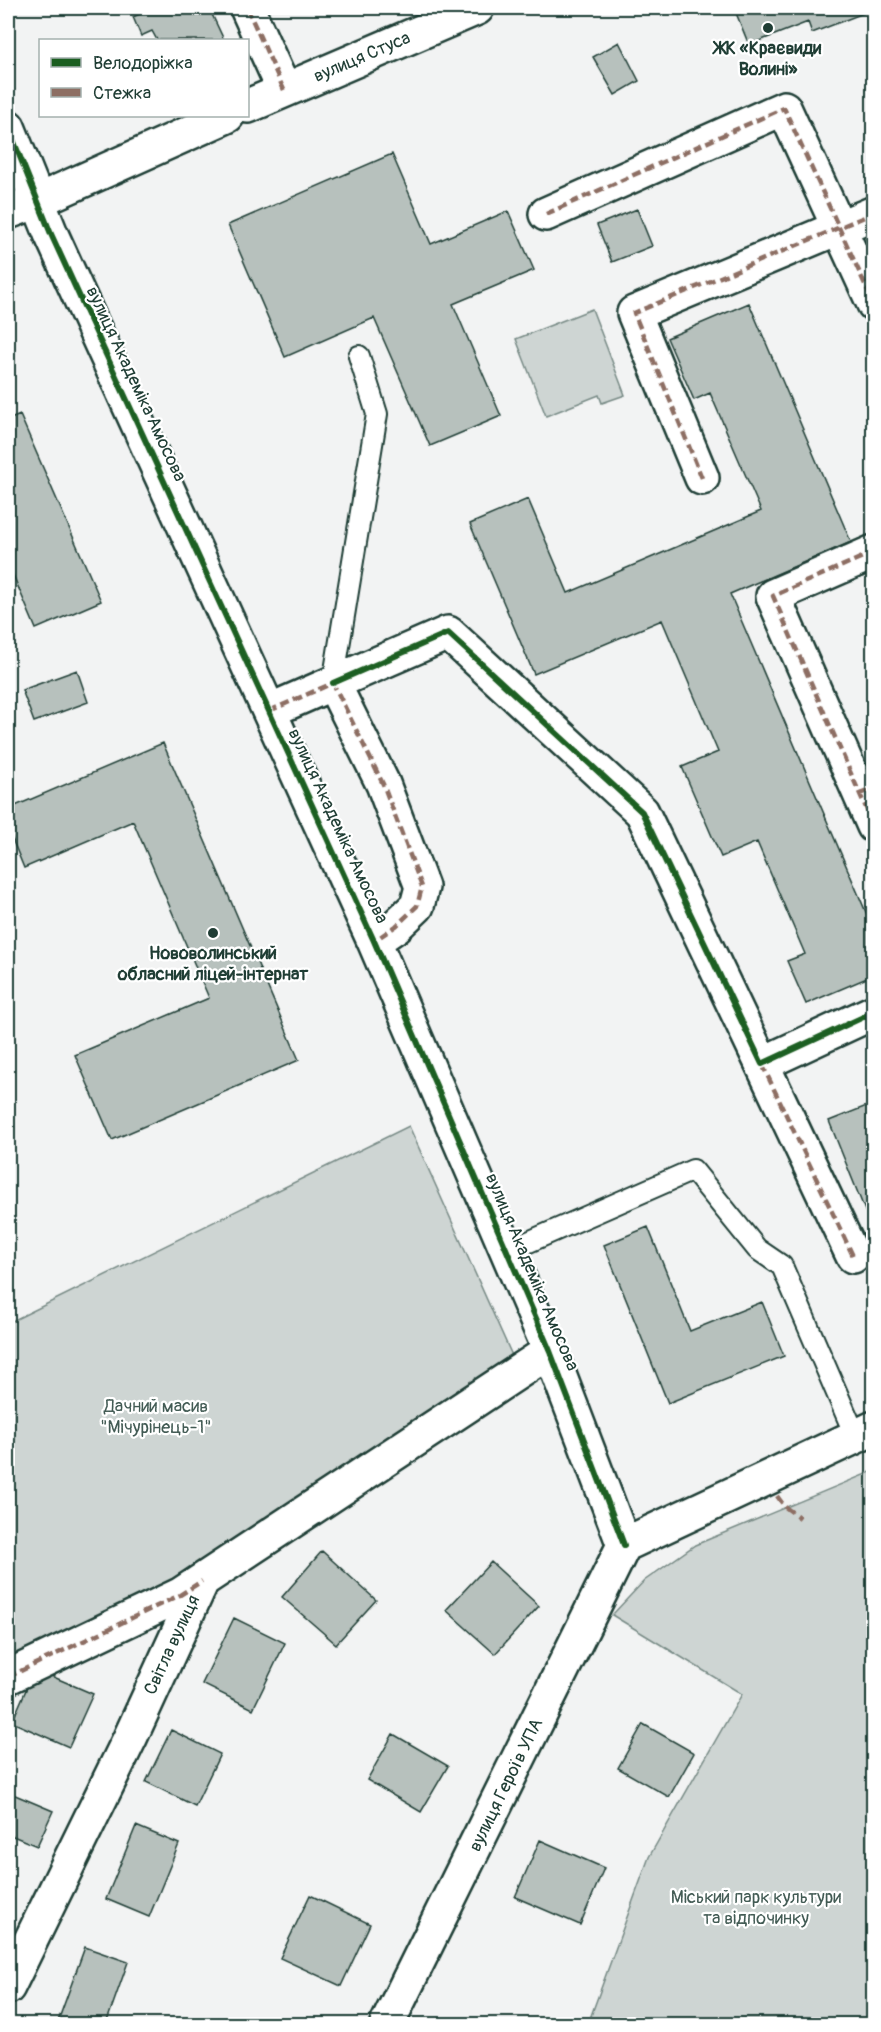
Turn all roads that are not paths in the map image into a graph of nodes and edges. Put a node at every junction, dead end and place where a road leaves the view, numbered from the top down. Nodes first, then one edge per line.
1 (247, 8) edge
2 (477, 8) edge
3 (284, 90) junction
4 (249, 106) edge
5 (225, 117) edge
6 (8, 127) edge
7 (22, 206) edge
8 (873, 213) edge
9 (546, 214) dead end
10 (840, 229) junction
11 (873, 304) edge
12 (359, 356) dead end
13 (702, 478) dead end
14 (873, 552) edge
15 (333, 682) junction
16 (269, 711) junction
17 (867, 791) edge
18 (873, 826) edge
19 (374, 941) junction
20 (873, 1012) edge
21 (762, 1064) junction
22 (508, 1251) junction
23 (853, 1256) dead end
24 (550, 1351) junction
25 (864, 1431) edge
26 (624, 1545) junction
27 (202, 1581) junction
28 (8, 1677) edge
29 (8, 1987) edge
30 (387, 2025) edge

1 - 3 street
2 - 3 street, вулиця Стуса
3 - 4 street, вулиця Стуса
5 - 7 street
6 - 7 street, вулиця Академіка Амосова
7 - 16 street, вулиця Академіка Амосова
8 - 10 street
9 - 10 street
10 - 11 street
10 - 13 street
12 - 15 lane
14 - 17 street
15 - 16 street
15 - 19 street
15 - 21 street
16 - 19 street, вулиця Академіка Амосова
17 - 18 street
19 - 22 street, вулиця Академіка Амосова
20 - 21 street
21 - 23 street
22 - 24 street, вулиця Академіка Амосова
22 - 25 lane
24 - 26 street, вулиця Академіка Амосова
24 - 27 street, Світла вулиця
25 - 26 street
26 - 30 street, вулиця Героїв УПА
27 - 28 street
27 - 29 street, Світла вулиця

